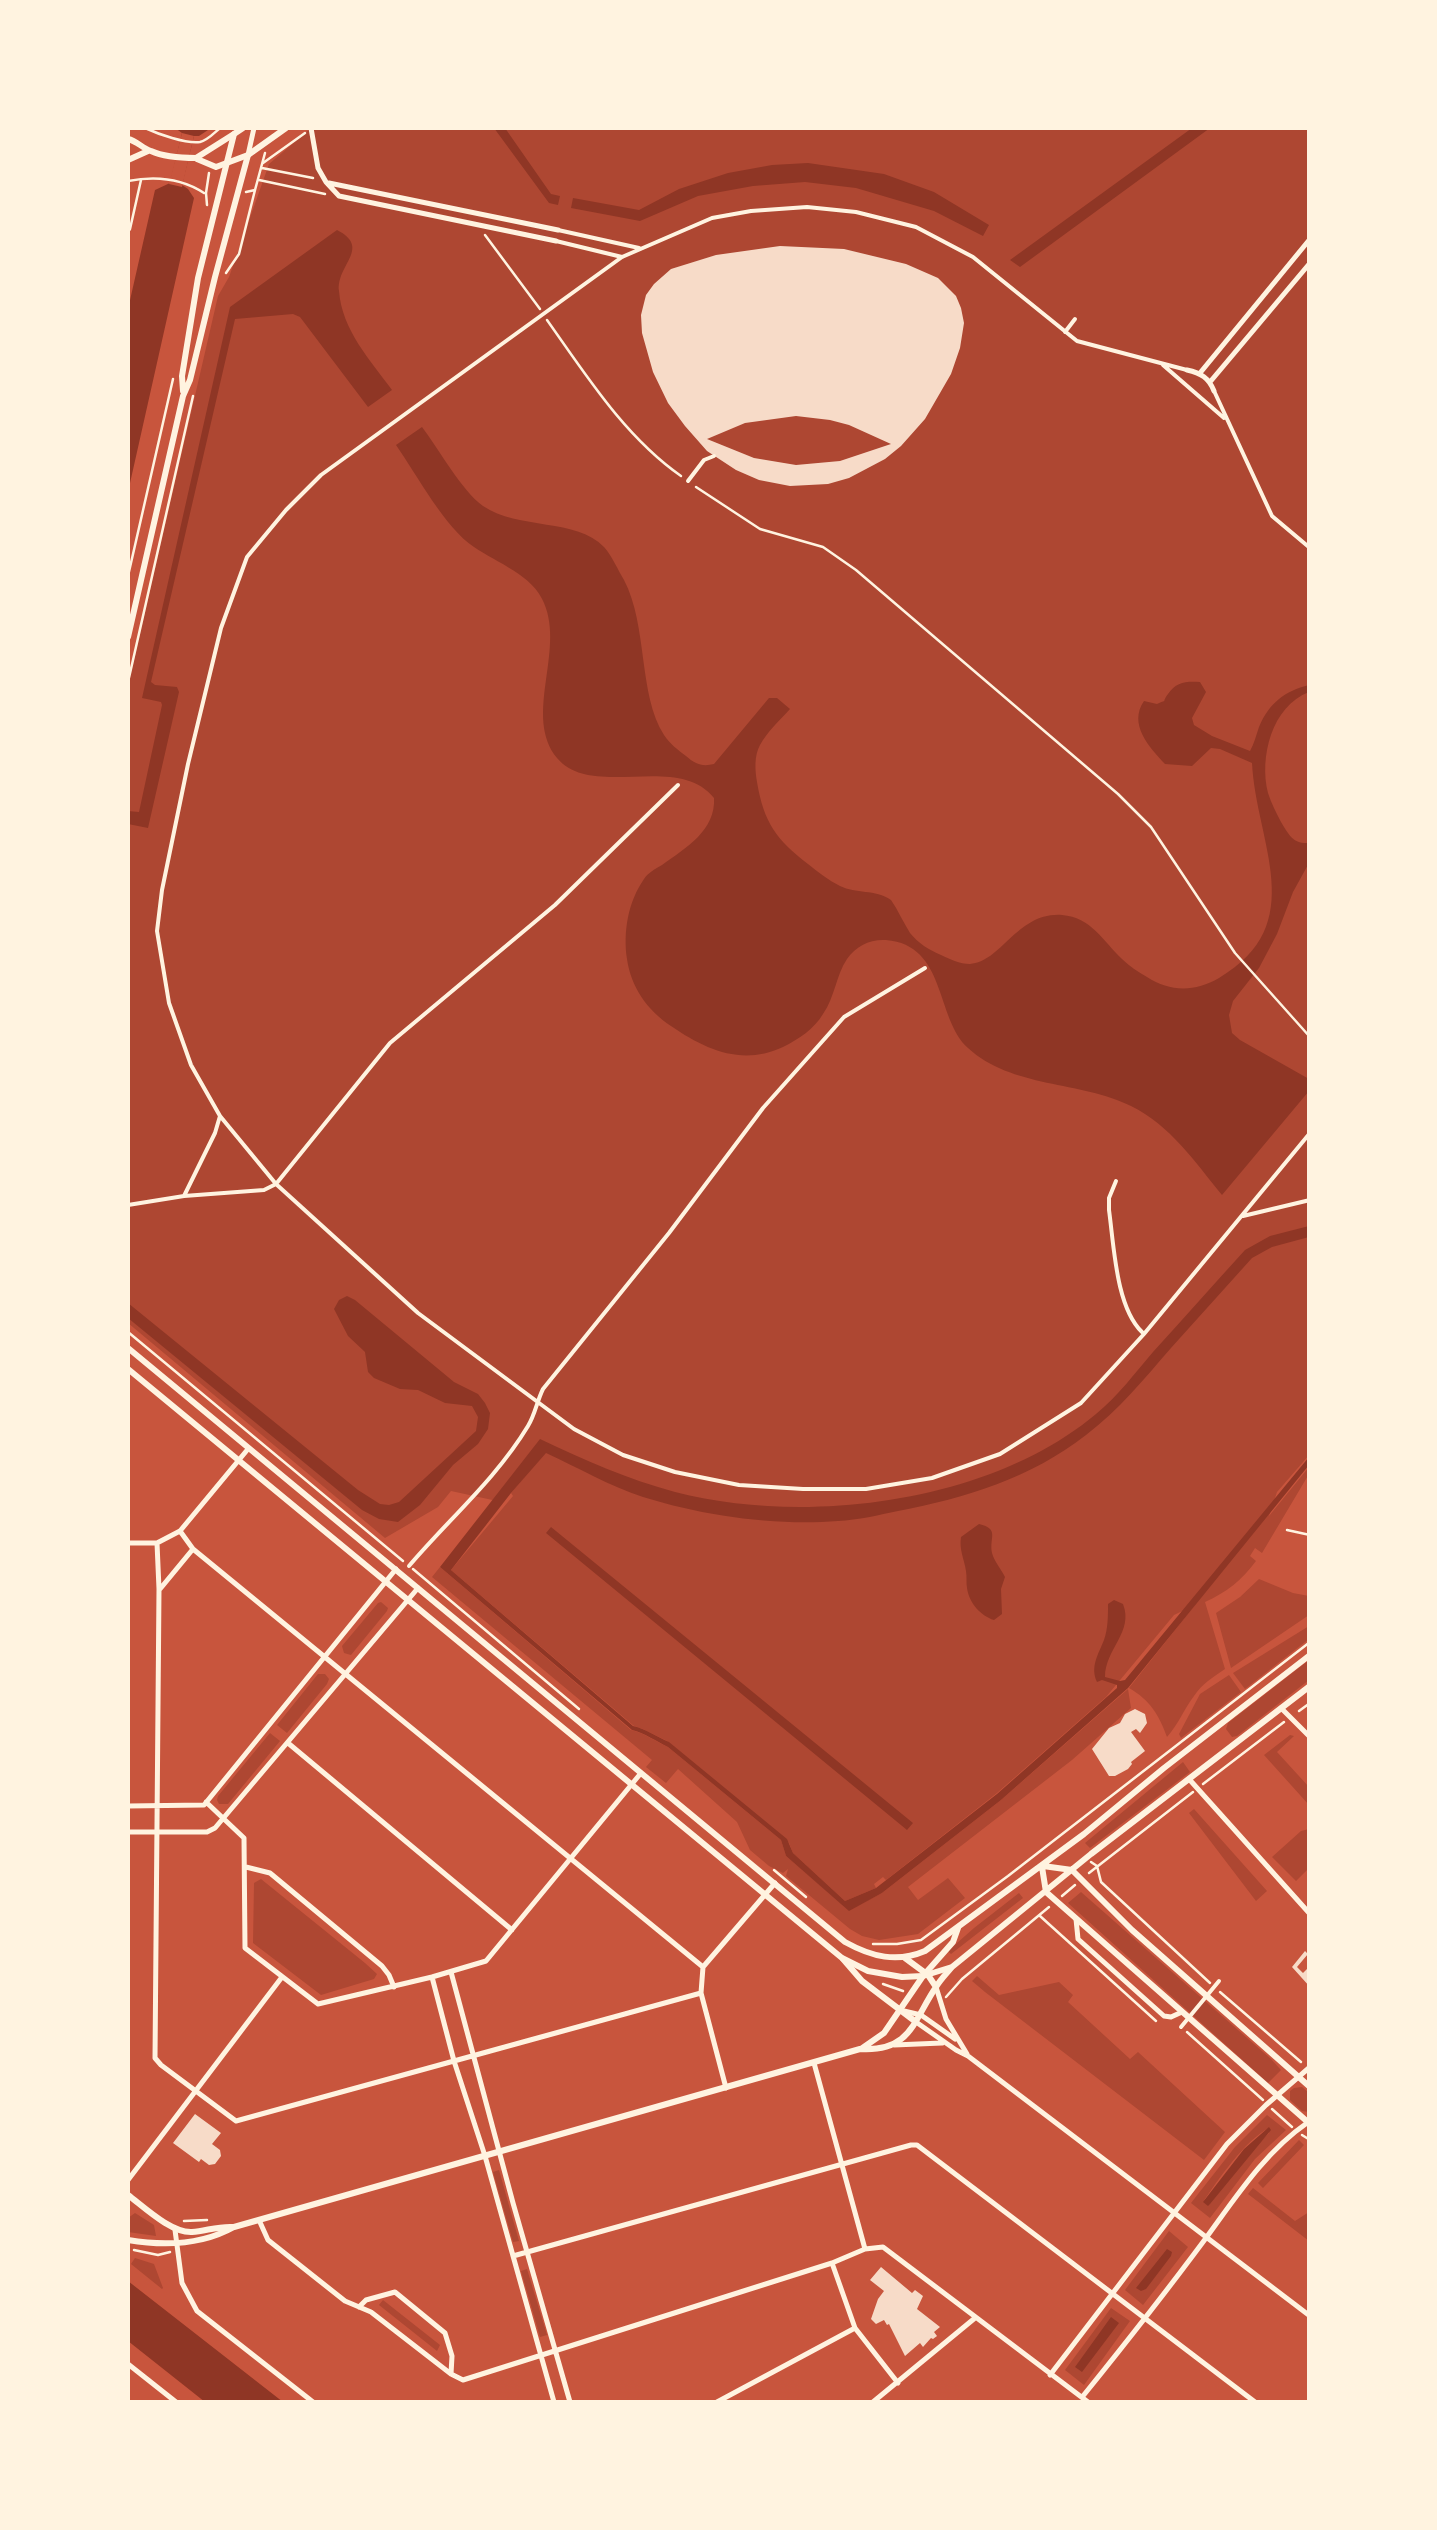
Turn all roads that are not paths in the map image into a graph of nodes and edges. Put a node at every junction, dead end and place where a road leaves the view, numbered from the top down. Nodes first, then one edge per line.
1 (254, 128) edge
2 (286, 128) edge
3 (311, 128) edge
4 (238, 130) edge
5 (128, 139) edge
6 (148, 151) junction
7 (248, 156) junction
8 (193, 158) junction
9 (128, 160) edge
10 (225, 165) junction
11 (326, 182) junction
12 (470, 210) junction
13 (478, 224) junction
14 (558, 230) joint
15 (1310, 238) edge
16 (556, 241) joint
17 (639, 248) junction
18 (622, 256) junction
19 (1310, 263) edge
20 (1075, 319) dead end
21 (1064, 332) junction
22 (1158, 362) junction
23 (1188, 370) joint
24 (1200, 373) junction
25 (1210, 382) junction
26 (1214, 391) joint
27 (183, 396) junction
28 (1228, 421) junction
29 (714, 456) dead end
30 (688, 481) road end
31 (1310, 548) edge
32 (128, 636) edge
33 (678, 785) dead end
34 (925, 968) dead end
35 (220, 1116) junction
36 (1310, 1132) edge
37 (1116, 1181) dead end
38 (276, 1184) junction
39 (184, 1196) junction
40 (1310, 1200) edge
41 (128, 1205) edge
42 (1243, 1216) junction
43 (1144, 1334) junction
44 (128, 1348) edge
45 (128, 1369) edge
46 (536, 1402) junction
47 (248, 1448) junction
48 (238, 1460) junction
49 (180, 1531) junction
50 (128, 1543) edge
51 (156, 1543) junction
52 (193, 1549) junction
53 (409, 1566) road end
54 (396, 1569) junction
55 (386, 1581) junction
56 (418, 1588) junction
57 (159, 1590) junction
58 (409, 1600) junction
59 (325, 1655) junction
60 (1310, 1655) edge
61 (346, 1672) junction
62 (1310, 1686) edge
63 (1281, 1708) junction
64 (1310, 1737) edge
65 (288, 1743) junction
66 (641, 1773) junction
67 (1189, 1779) junction
68 (632, 1784) junction
69 (206, 1802) junction
70 (128, 1806) edge
71 (157, 1806) junction
72 (224, 1818) junction
73 (128, 1832) edge
74 (158, 1832) junction
75 (572, 1859) junction
76 (1042, 1865) junction
77 (246, 1866) junction
78 (1072, 1870) junction
79 (774, 1883) junction
80 (1046, 1892) junction
81 (764, 1895) junction
82 (1310, 1914) edge
83 (1076, 1919) junction
84 (958, 1928) junction
85 (512, 1930) junction
86 (842, 1958) junction
87 (905, 1958) junction
88 (952, 1967) junction
89 (704, 1968) junction
90 (451, 1972) junction
91 (925, 1975) junction
92 (282, 1977) junction
93 (432, 1977) junction
94 (1219, 1981) dead end
95 (936, 1986) junction
96 (394, 1987) junction
97 (701, 1993) junction
98 (1210, 1997) junction
99 (901, 2010) junction
100 (1188, 2017) junction
101 (919, 2019) junction
102 (1183, 2029) road end
103 (944, 2042) junction
104 (959, 2042) junction
105 (890, 2046) junction
106 (860, 2049) junction
107 (473, 2056) junction
108 (968, 2056) junction
109 (454, 2061) junction
110 (814, 2063) junction
111 (1309, 2068) edge
112 (1299, 2077) junction
113 (1310, 2087) edge
114 (726, 2088) junction
115 (196, 2091) junction
116 (1277, 2096) junction
117 (1309, 2123) edge
118 (499, 2152) junction
119 (484, 2156) junction
120 (842, 2165) junction
121 (128, 2180) edge
122 (128, 2194) edge
123 (1173, 2212) junction
124 (259, 2220) junction
125 (234, 2227) junction
126 (175, 2230) junction
127 (1207, 2236) junction
128 (128, 2240) edge
129 (176, 2247) junction
130 (865, 2249) junction
131 (527, 2253) junction
132 (513, 2256) junction
133 (832, 2262) junction
134 (1112, 2294) junction
135 (358, 2307) junction
136 (1310, 2316) edge
137 (975, 2318) junction
138 (1145, 2319) junction
139 (855, 2328) junction
140 (556, 2352) junction
141 (541, 2355) junction
142 (128, 2364) edge
143 (450, 2374) junction
144 (1050, 2375) junction
145 (898, 2383) junction
146 (1085, 2400) edge
147 (176, 2402) edge
148 (313, 2402) edge
149 (554, 2402) edge
150 (570, 2402) edge
151 (717, 2402) edge
152 (873, 2402) edge
153 (1255, 2402) edge

1 - 7 street
2 - 7 main road
3 - 11 street
4 - 8 main road
4 - 10 main road
5 - 6 main road
6 - 8 main road
6 - 9 main road
7 - 10 main road
7 - 27 main road
8 - 10 main road
10 - 27 main road
11 - 12 street
11 - 13 street
12 - 13 street
12 - 14 street
13 - 16 street
14 - 17 street
15 - 24 street
16 - 18 street
17 - 18 street
17 - 21 street
18 - 35 street
19 - 25 street
20 - 21 street
21 - 22 street
22 - 23 street
22 - 28 street
23 - 24 street
24 - 25 street
25 - 26 street
26 - 28 street
27 - 32 main road
28 - 31 street
29 - 30 street
33 - 38 street
34 - 46 street
35 - 38 street
35 - 39 street
36 - 42 street
37 - 43 street
38 - 39 street
38 - 46 street
39 - 41 street
40 - 42 street
42 - 43 street
43 - 46 street
44 - 47 main road
45 - 48 main road
46 - 53 street
47 - 48 street
47 - 54 main road
48 - 49 street
48 - 55 main road
49 - 51 street
49 - 52 street
50 - 51 street
51 - 57 street
52 - 57 street
52 - 59 street
54 - 55 street
54 - 56 main road
55 - 58 main road
55 - 59 street
56 - 58 street
56 - 66 main road
57 - 71 street
58 - 61 street
58 - 68 main road
59 - 61 street
59 - 69 street
60 - 76 main road
61 - 65 street
61 - 75 street
62 - 63 main road
63 - 64 street
63 - 67 main road
65 - 72 street
65 - 85 street
66 - 68 street
66 - 79 main road
67 - 78 main road
67 - 82 street
68 - 75 street
68 - 81 main road
69 - 71 street
69 - 72 street
70 - 71 street
71 - 74 street
72 - 74 street
72 - 77 street
73 - 74 street
74 - 115 street
75 - 85 street
75 - 89 street
76 - 78 main road
76 - 80 main road
76 - 84 main road
77 - 92 street
77 - 96 street
78 - 80 main road
78 - 98 main road
79 - 81 street
79 - 87 main road
80 - 83 main road
80 - 88 main road
81 - 86 main road
81 - 89 street
83 - 100 main road
83 - 100 street
84 - 87 main road
84 - 91 main road
85 - 90 street
86 - 91 main road
86 - 99 main road
87 - 91 main road
88 - 91 main road
88 - 95 main road
89 - 97 street
90 - 93 street
90 - 107 street
91 - 95 main road
91 - 99 main road
92 - 96 street
92 - 115 street
93 - 96 street
93 - 109 street
94 - 98 street
95 - 101 main road
95 - 104 street
97 - 107 street
97 - 114 street
98 - 100 street
98 - 112 main road
99 - 101 main road
99 - 106 main road
100 - 102 street
100 - 116 main road
101 - 103 street
101 - 104 street
101 - 105 main road
103 - 105 street
103 - 108 street
104 - 108 street
105 - 106 main road
106 - 110 main road
107 - 109 street
107 - 118 street
108 - 123 street
109 - 115 street
109 - 119 street
110 - 114 main road
110 - 120 street
111 - 112 street
112 - 113 main road
112 - 116 street
114 - 118 main road
115 - 121 street
116 - 117 main road
116 - 123 street
117 - 127 street
118 - 119 main road
118 - 131 street
119 - 124 main road
119 - 132 street
120 - 130 street
120 - 131 street
120 - 134 street
122 - 126 main road
123 - 127 street
123 - 134 street
124 - 125 main road
124 - 135 street
125 - 126 main road
125 - 129 main road
126 - 129 street
127 - 136 street
127 - 138 street
128 - 129 main road
129 - 148 street
130 - 133 street
130 - 137 street
131 - 132 street
131 - 140 street
132 - 141 street
133 - 139 street
133 - 140 street
134 - 138 street
134 - 144 street
135 - 143 street
135 - 143 street
137 - 144 street
137 - 145 street
138 - 146 street
138 - 153 street
139 - 145 street
139 - 151 street
140 - 141 street
140 - 150 street
141 - 143 street
141 - 149 street
142 - 147 street
144 - 146 street
145 - 152 street

